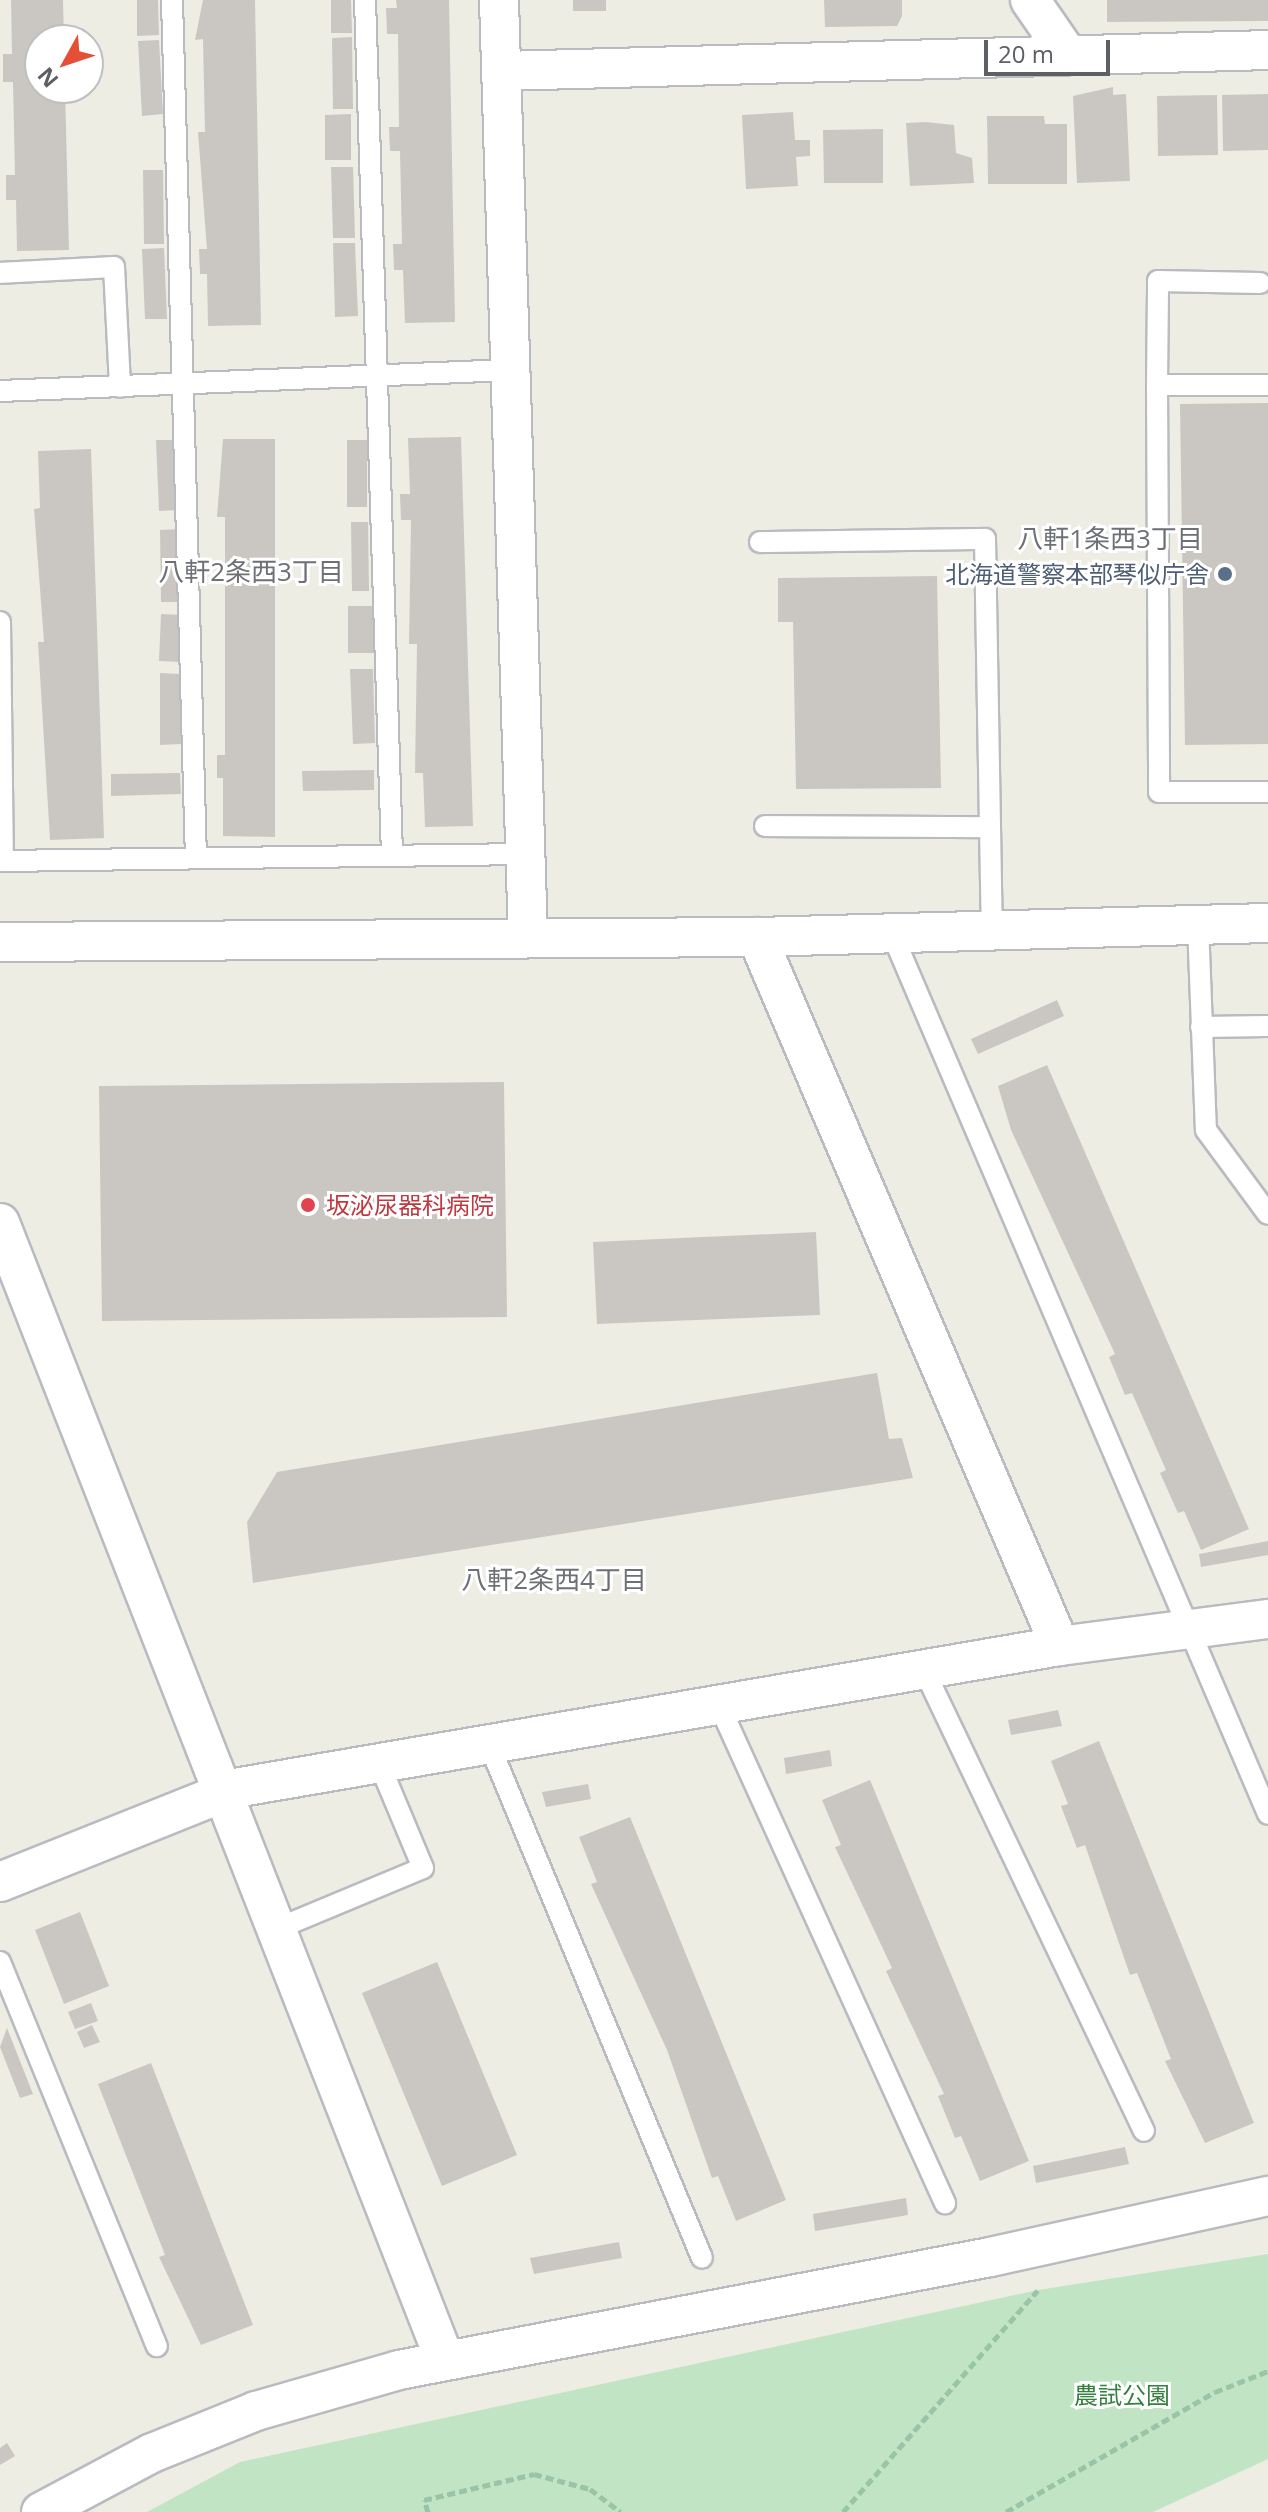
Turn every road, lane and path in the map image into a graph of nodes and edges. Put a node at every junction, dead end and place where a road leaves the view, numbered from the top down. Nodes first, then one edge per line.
1 (172, 0) edge
2 (365, 0) edge
3 (499, 0) edge
4 (1030, 0) edge
5 (1268, 50) edge
6 (1068, 55) junction
7 (503, 71) junction
8 (0, 273) edge
9 (1260, 283) dead end
10 (510, 370) junction
11 (375, 373) junction
12 (186, 383) junction
13 (1157, 385) junction
14 (1268, 385) edge
15 (120, 387) junction
16 (0, 391) edge
17 (760, 542) dead end
18 (0, 622) edge
19 (1268, 792) edge
20 (765, 826) dead end
21 (987, 827) junction
22 (525, 854) junction
23 (392, 856) junction
24 (196, 858) junction
25 (1, 861) edge
26 (1268, 923) edge
27 (1198, 924) junction
28 (992, 927) junction
29 (890, 929) junction
30 (528, 937) junction
31 (757, 937) junction
32 (0, 942) edge
33 (1268, 1026) edge
34 (1201, 1027) junction
35 (1268, 1214) edge
36 (0, 1223) edge
37 (1268, 1619) edge
38 (1191, 1631) junction
39 (1060, 1646) junction
40 (926, 1674) junction
41 (720, 1707) junction
42 (489, 1744) junction
43 (379, 1763) junction
44 (224, 1793) junction
45 (1268, 1814) edge
46 (0, 1882) edge
47 (279, 1928) junction
48 (0, 1962) edge
49 (1144, 2131) dead end
50 (1268, 2196) edge
51 (945, 2203) dead end
52 (702, 2258) dead end
53 (1038, 2290) dead end
54 (157, 2346) dead end
55 (445, 2360) junction
56 (1268, 2371) edge
57 (41, 2512) edge
58 (428, 2512) edge
59 (620, 2512) edge
60 (843, 2512) edge
61 (1006, 2512) edge

1 - 12 lane
2 - 11 lane
3 - 7 street
4 - 6 street
5 - 6 street
6 - 7 street
7 - 10 street
8 - 15 lane
9 - 13 lane
10 - 11 lane
10 - 22 street
11 - 12 lane
11 - 23 lane
12 - 15 lane
12 - 24 lane
13 - 14 lane
13 - 19 lane
15 - 16 lane
17 - 21 lane
18 - 25 lane
20 - 21 lane
21 - 28 lane
22 - 23 lane
22 - 30 street
23 - 24 lane
24 - 25 lane
26 - 27 street
27 - 28 street
27 - 34 lane
28 - 29 street
29 - 31 street
29 - 38 lane
30 - 31 street
30 - 32 street
31 - 39 street
33 - 34 lane
34 - 35 lane
36 - 44 street
37 - 38 street
38 - 39 street
38 - 45 lane
39 - 40 street
40 - 41 street
40 - 49 lane
41 - 42 street
41 - 51 lane
42 - 43 street
42 - 52 lane
43 - 44 street
43 - 47 lane
44 - 46 street
44 - 47 street
47 - 55 street
48 - 54 lane
50 - 55 street
53 - 60 path
55 - 57 street
56 - 61 path
58 - 59 path

